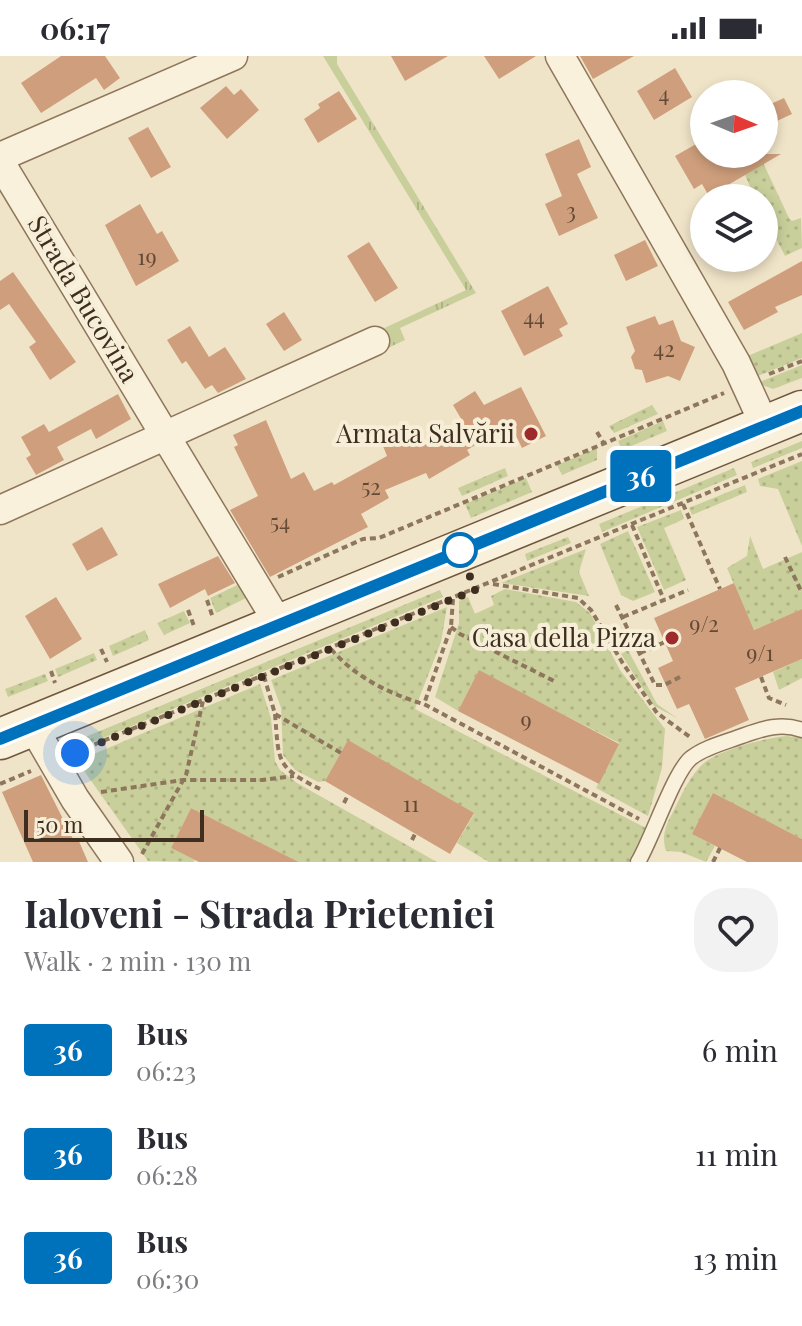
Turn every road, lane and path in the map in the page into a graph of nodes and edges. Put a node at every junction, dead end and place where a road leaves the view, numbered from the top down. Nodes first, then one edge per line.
1 (233, 56) edge
2 (560, 56) edge
3 (0, 159) edge
4 (375, 341) dead end
5 (802, 361) edge
6 (745, 384) junction
7 (802, 411) edge
8 (765, 426) junction
9 (597, 432) dead end
10 (166, 436) junction
11 (603, 442) junction
12 (802, 454) edge
13 (683, 504) junction
14 (0, 510) edge
15 (631, 525) junction
16 (785, 557) dead end
17 (491, 583) junction
18 (720, 589) dead end
19 (688, 590) dead end
20 (802, 593) edge
21 (453, 599) junction
22 (207, 600) dead end
23 (664, 600) junction
24 (616, 605) dead end
25 (188, 610) dead end
26 (270, 610) junction
27 (623, 617) junction
28 (213, 618) dead end
29 (194, 626) dead end
30 (451, 627) junction
31 (665, 642) dead end
32 (101, 649) dead end
33 (331, 649) junction
34 (640, 653) junction
35 (107, 662) dead end
36 (51, 671) dead end
37 (264, 676) junction
38 (680, 677) dead end
39 (761, 677) dead end
40 (556, 682) dead end
41 (55, 683) dead end
42 (203, 701) junction
43 (424, 704) junction
44 (786, 705) dead end
45 (275, 714) junction
46 (495, 730) dead end
47 (802, 730) edge
48 (16, 732) edge
49 (490, 739) junction
50 (705, 751) junction
51 (341, 753) dead end
52 (54, 762) junction
53 (560, 764) dead end
54 (555, 773) junction
55 (294, 776) junction
56 (183, 780) junction
57 (0, 784) edge
58 (320, 789) dead end
59 (95, 793) dead end
60 (348, 795) dead end
61 (344, 803) dead end
62 (655, 828) junction
63 (415, 834) dead end
64 (412, 840) dead end
65 (720, 848) dead end
66 (130, 859) edge
67 (638, 862) edge
68 (713, 862) edge

1 - 3 street
2 - 6 street
3 - 10 street, Strada Bucovina
4 - 10 street
5 - 6 path
6 - 8 street
6 - 11 path
7 - 8 main road
8 - 26 main road
9 - 11 path
10 - 14 street
10 - 26 street, Strada Bucovina
11 - 26 path
12 - 13 path
13 - 15 path
13 - 18 path
15 - 17 path
15 - 23 path
16 - 20 path
17 - 21 path
17 - 50 path
19 - 23 path
21 - 30 path
21 - 33 path
22 - 28 path
23 - 27 path
24 - 27 path
25 - 29 path
26 - 48 main road
27 - 34 path
30 - 40 path
30 - 43 path
31 - 34 path
32 - 35 path
33 - 37 path
33 - 43 path
34 - 38 path
36 - 41 path
37 - 42 path
37 - 45 path
39 - 44 path
42 - 52 path
42 - 56 path
43 - 49 path
45 - 51 path
45 - 55 path
46 - 49 path
47 - 50 lane
48 - 52 street
49 - 54 path
50 - 62 lane
52 - 57 path
52 - 66 street
53 - 54 path
54 - 62 path
55 - 56 path
55 - 58 path
56 - 59 path
56 - 66 path
60 - 61 path
62 - 67 lane
63 - 64 path
65 - 68 path

